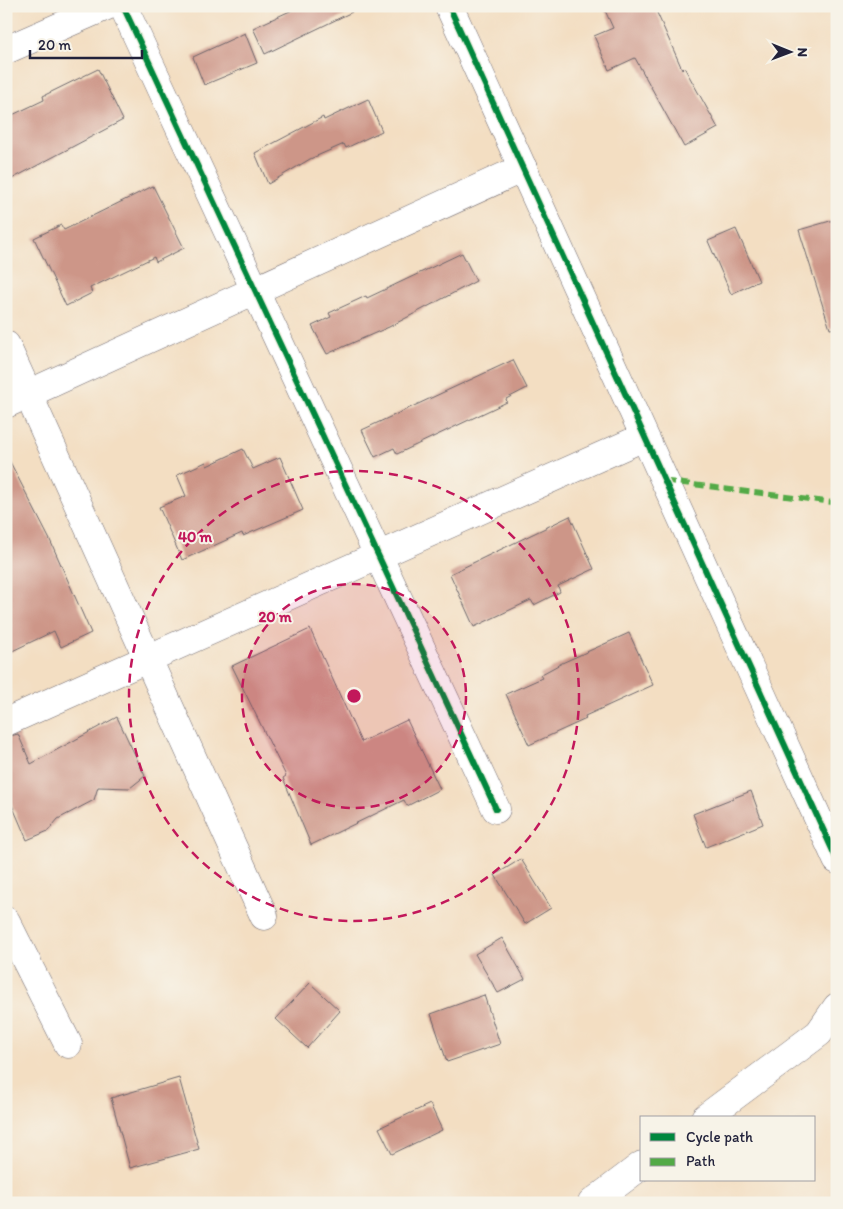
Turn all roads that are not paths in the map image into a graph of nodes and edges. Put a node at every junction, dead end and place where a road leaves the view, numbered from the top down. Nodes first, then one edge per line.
1 (107, 6) edge
2 (123, 6) edge
3 (449, 6) edge
4 (6, 50) edge
5 (522, 168) junction
6 (255, 290) junction
7 (6, 346) edge
8 (17, 399) edge
9 (644, 437) junction
10 (378, 556) junction
11 (148, 659) junction
12 (6, 722) edge
13 (496, 809) dead end
14 (837, 860) edge
15 (264, 916) dead end
16 (6, 921) edge
17 (837, 1007) edge
18 (68, 1044) dead end
19 (708, 1116) edge
20 (640, 1167) edge
21 (592, 1203) edge

1 - 4 street
2 - 6 street
3 - 5 street
5 - 6 street
5 - 9 street
6 - 8 street
6 - 10 street
7 - 8 street
8 - 11 street
9 - 10 street
9 - 14 street
10 - 11 street
10 - 13 street
11 - 12 street
11 - 15 street
16 - 18 street
17 - 19 street
20 - 21 street

